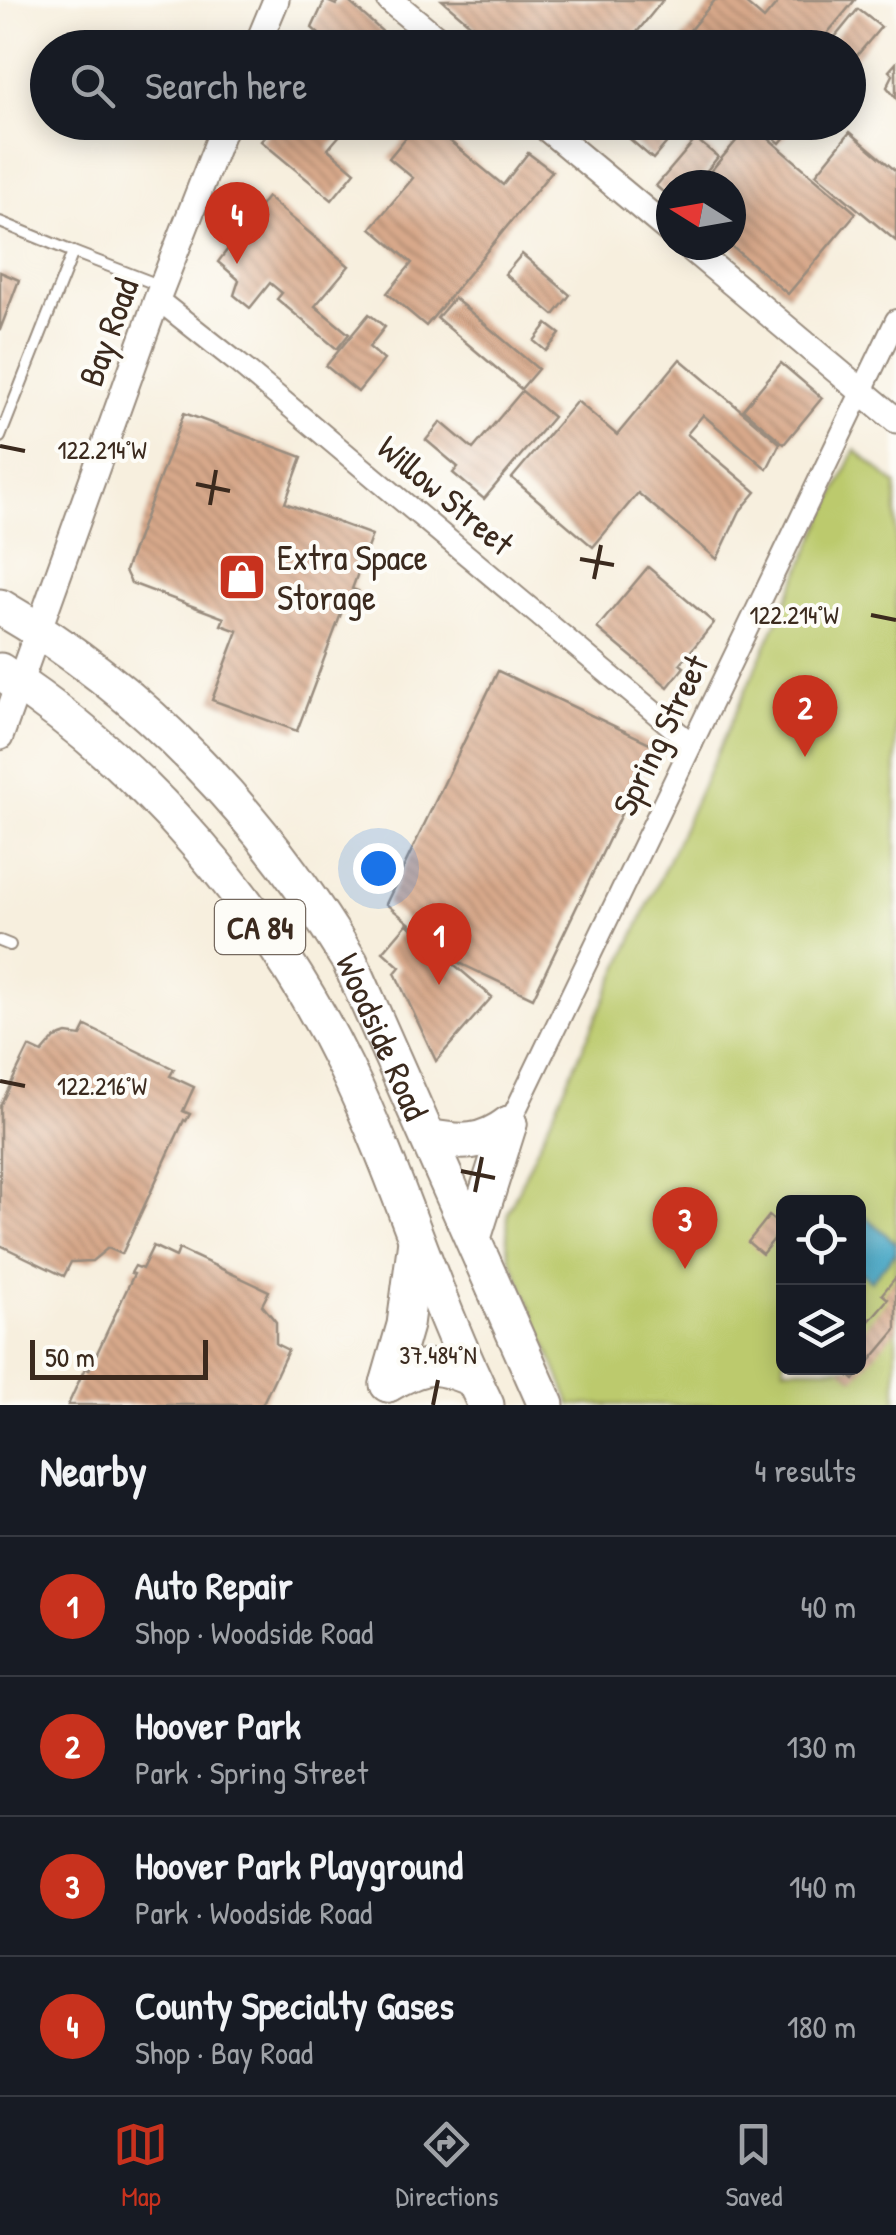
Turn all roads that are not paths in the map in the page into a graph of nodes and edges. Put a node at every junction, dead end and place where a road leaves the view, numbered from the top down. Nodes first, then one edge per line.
1 (276, 0) edge
2 (390, 0) edge
3 (264, 30) edge
4 (426, 30) edge
5 (219, 140) edge
6 (561, 140) edge
7 (656, 220) edge
8 (0, 222) edge
9 (73, 252) junction
10 (705, 260) edge
11 (159, 293) junction
12 (896, 320) edge
13 (862, 392) junction
14 (896, 420) edge
15 (0, 438) edge
16 (0, 606) edge
17 (38, 629) junction
18 (9, 678) edge
19 (0, 736) edge
20 (692, 744) junction
21 (509, 1124) junction
22 (430, 1137) junction
23 (417, 1234) junction
24 (474, 1238) junction
25 (479, 1392) edge
26 (383, 1394) edge
27 (546, 1405) edge

1 - 3 street
2 - 4 street
5 - 11 street, Bay Road
6 - 7 street
8 - 9 lane
9 - 11 lane
9 - 15 lane
10 - 13 street
11 - 17 street, Bay Road
11 - 20 street, Willow Street
12 - 13 street, Spring Street
13 - 14 street
13 - 20 street, Spring Street
16 - 17 highway, Woodside Road / CA 84
17 - 18 street, Bay Road
17 - 22 highway, Woodside Road / CA 84
18 - 19 street, Bay Road
18 - 23 highway, Woodside Road / CA 84
20 - 21 street, Spring Street
21 - 22 highway
21 - 24 highway
22 - 24 highway, Woodside Road / CA 84
23 - 25 highway, Woodside Road / CA 84
23 - 26 highway
24 - 27 highway, Woodside Road / CA 84
25 - 26 highway

